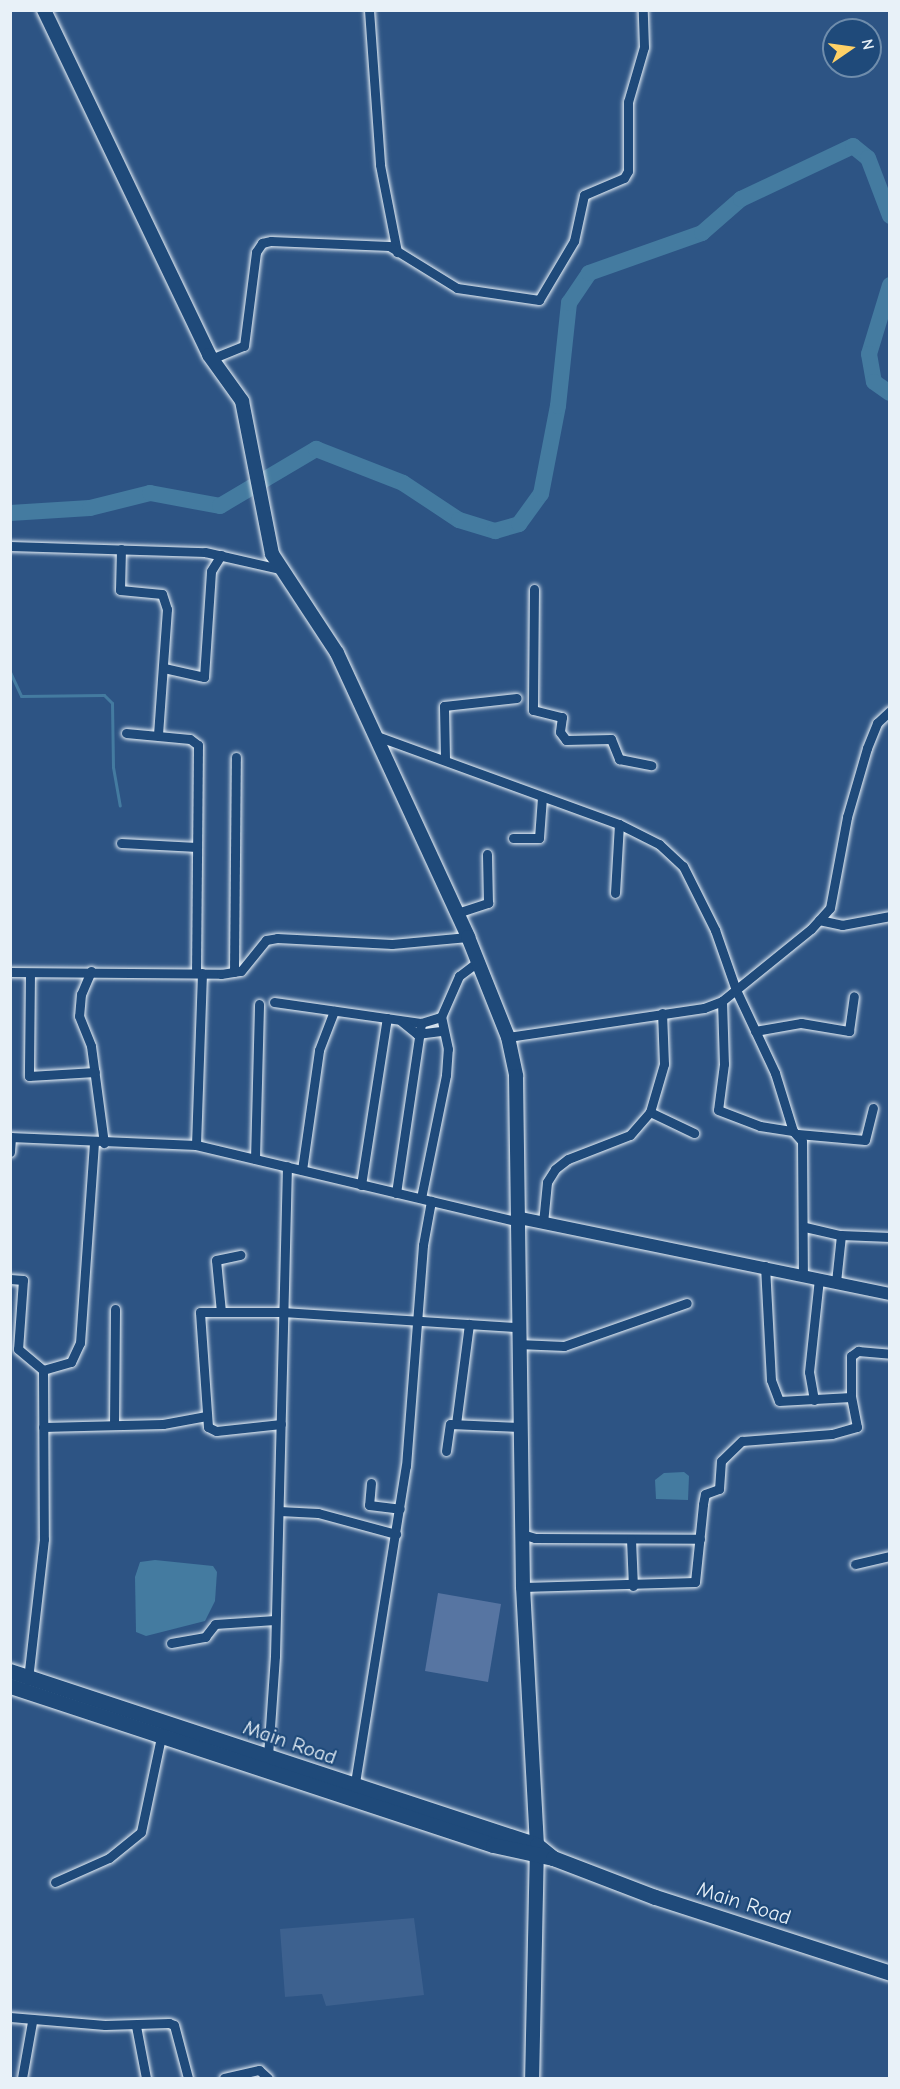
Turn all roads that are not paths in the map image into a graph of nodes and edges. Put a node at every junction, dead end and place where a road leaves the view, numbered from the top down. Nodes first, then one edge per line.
1 (44, 10) edge
2 (369, 10) edge
3 (643, 10) edge
4 (397, 252) junction
5 (211, 359) junction
6 (10, 546) edge
7 (121, 549) junction
8 (221, 555) junction
9 (279, 569) junction
10 (534, 589) dead end
11 (164, 668) junction
12 (517, 698) dead end
13 (890, 711) edge
14 (126, 733) dead end
15 (374, 735) junction
16 (158, 736) junction
17 (236, 757) dead end
18 (445, 759) junction
19 (651, 765) dead end
20 (542, 797) junction
21 (619, 824) junction
22 (513, 838) dead end
23 (121, 843) dead end
24 (197, 847) junction
25 (487, 854) dead end
26 (615, 893) dead end
27 (457, 912) junction
28 (890, 916) edge
29 (819, 920) junction
30 (468, 937) junction
31 (479, 961) junction
32 (91, 971) junction
33 (10, 972) edge
34 (30, 972) junction
35 (234, 972) junction
36 (199, 973) junction
37 (735, 990) junction
38 (854, 996) dead end
39 (722, 1001) junction
40 (274, 1002) dead end
41 (259, 1004) dead end
42 (334, 1011) junction
43 (662, 1013) junction
44 (441, 1017) junction
45 (387, 1018) junction
46 (401, 1020) junction
47 (421, 1023) junction
48 (443, 1031) junction
49 (755, 1031) junction
50 (417, 1034) junction
51 (508, 1037) junction
52 (95, 1072) junction
53 (873, 1108) dead end
54 (650, 1112) junction
55 (796, 1132) junction
56 (694, 1133) dead end
57 (11, 1137) edge
58 (99, 1142) junction
59 (196, 1145) junction
60 (10, 1152) edge
61 (255, 1159) junction
62 (287, 1166) junction
63 (302, 1170) junction
64 (360, 1185) junction
65 (396, 1193) junction
66 (426, 1200) junction
67 (520, 1220) junction
68 (543, 1223) junction
69 (805, 1227) junction
70 (841, 1235) junction
71 (890, 1237) edge
72 (240, 1255) dead end
73 (765, 1266) junction
74 (803, 1276) junction
75 (10, 1279) edge
76 (819, 1279) junction
77 (836, 1282) junction
78 (890, 1294) edge
79 (687, 1303) dead end
80 (115, 1309) dead end
81 (221, 1312) junction
82 (282, 1312) junction
83 (416, 1320) junction
84 (469, 1324) junction
85 (518, 1327) junction
86 (518, 1344) junction
87 (890, 1354) edge
88 (43, 1370) junction
89 (851, 1397) junction
90 (814, 1400) junction
91 (206, 1416) junction
92 (281, 1424) junction
93 (456, 1424) junction
94 (114, 1425) junction
95 (43, 1427) junction
96 (519, 1427) junction
97 (446, 1451) dead end
98 (371, 1483) dead end
99 (400, 1509) junction
100 (279, 1511) junction
101 (396, 1534) junction
102 (522, 1534) junction
103 (631, 1539) junction
104 (700, 1539) junction
105 (890, 1556) edge
106 (855, 1564) dead end
107 (633, 1586) junction
108 (523, 1587) junction
109 (275, 1620) junction
110 (171, 1643) dead end
111 (10, 1671) edge
112 (27, 1684) junction
113 (10, 1686) edge
114 (163, 1730) junction
115 (268, 1756) junction
116 (354, 1792) junction
117 (537, 1851) junction
118 (55, 1882) dead end
119 (890, 1973) edge
120 (10, 2017) edge
121 (32, 2022) junction
122 (136, 2026) junction
123 (22, 2079) edge
124 (146, 2079) edge
125 (188, 2079) edge
126 (224, 2079) edge
127 (268, 2079) edge
128 (532, 2079) edge

1 - 5 main road
2 - 4 street
3 - 4 street
4 - 5 street
5 - 9 main road
6 - 7 street
7 - 8 street
7 - 11 street
8 - 9 street
8 - 11 street
9 - 15 main road
10 - 19 street
11 - 16 street
12 - 18 street
13 - 29 street
14 - 16 street
15 - 18 street
15 - 27 main road
16 - 24 street
17 - 35 street
18 - 20 street
20 - 21 street
20 - 22 street
21 - 26 street
21 - 37 street
23 - 24 street
24 - 36 street
25 - 27 street
27 - 30 main road
28 - 29 street
29 - 37 street
30 - 31 main road
30 - 35 street
31 - 44 street
31 - 51 main road
32 - 34 street
32 - 36 street
32 - 52 street
33 - 34 street
34 - 52 street
35 - 36 street
36 - 59 street
37 - 39 street
37 - 49 street
38 - 49 street
39 - 43 street
39 - 55 street
40 - 42 street
41 - 61 street
42 - 45 street
42 - 63 street
43 - 51 street
43 - 54 street
44 - 47 street
44 - 48 street
45 - 46 street
45 - 64 street
46 - 47 street
46 - 50 street
47 - 50 street
48 - 50 street
48 - 66 street
49 - 55 street
50 - 65 street
51 - 67 main road
52 - 58 street
53 - 55 street
54 - 56 street
54 - 68 street
55 - 69 street
57 - 58 street
57 - 60 street
58 - 59 street
58 - 88 street
59 - 61 street
61 - 62 street
62 - 63 street
62 - 82 street
63 - 64 street
64 - 65 street
65 - 66 street
66 - 67 street
66 - 83 street
67 - 68 street
67 - 85 main road
68 - 73 street
69 - 70 street
69 - 74 street
70 - 71 street
70 - 77 street
72 - 81 street
73 - 74 street
73 - 90 street
74 - 76 street
75 - 88 street
76 - 77 street
76 - 90 street
77 - 78 street
79 - 86 street
80 - 94 street
81 - 82 street
81 - 91 street
82 - 83 street
82 - 92 street
83 - 84 street
83 - 99 street
84 - 85 street
84 - 93 street
85 - 86 main road
86 - 96 main road
87 - 89 street
88 - 95 street
89 - 90 street
89 - 104 street
91 - 92 street
91 - 94 street
92 - 100 street
93 - 96 street
93 - 97 street
94 - 95 street
95 - 112 street
96 - 102 main road
98 - 99 street
99 - 101 street
100 - 101 street
100 - 109 street
101 - 116 street
102 - 103 street
102 - 108 main road
103 - 104 street
103 - 107 street
104 - 107 street
105 - 106 street
107 - 108 street
108 - 117 main road
109 - 110 street
109 - 115 street
111 - 112 main road, Main Road
112 - 113 main road, Main Road
112 - 114 main road, Main Road
114 - 115 main road, Main Road
114 - 116 main road, Main Road
114 - 118 street
115 - 116 main road, Main Road
116 - 117 main road, Main Road
117 - 119 main road, Main Road
117 - 128 main road
120 - 121 street
121 - 122 street
121 - 123 street
122 - 124 street
122 - 125 street
126 - 127 street

